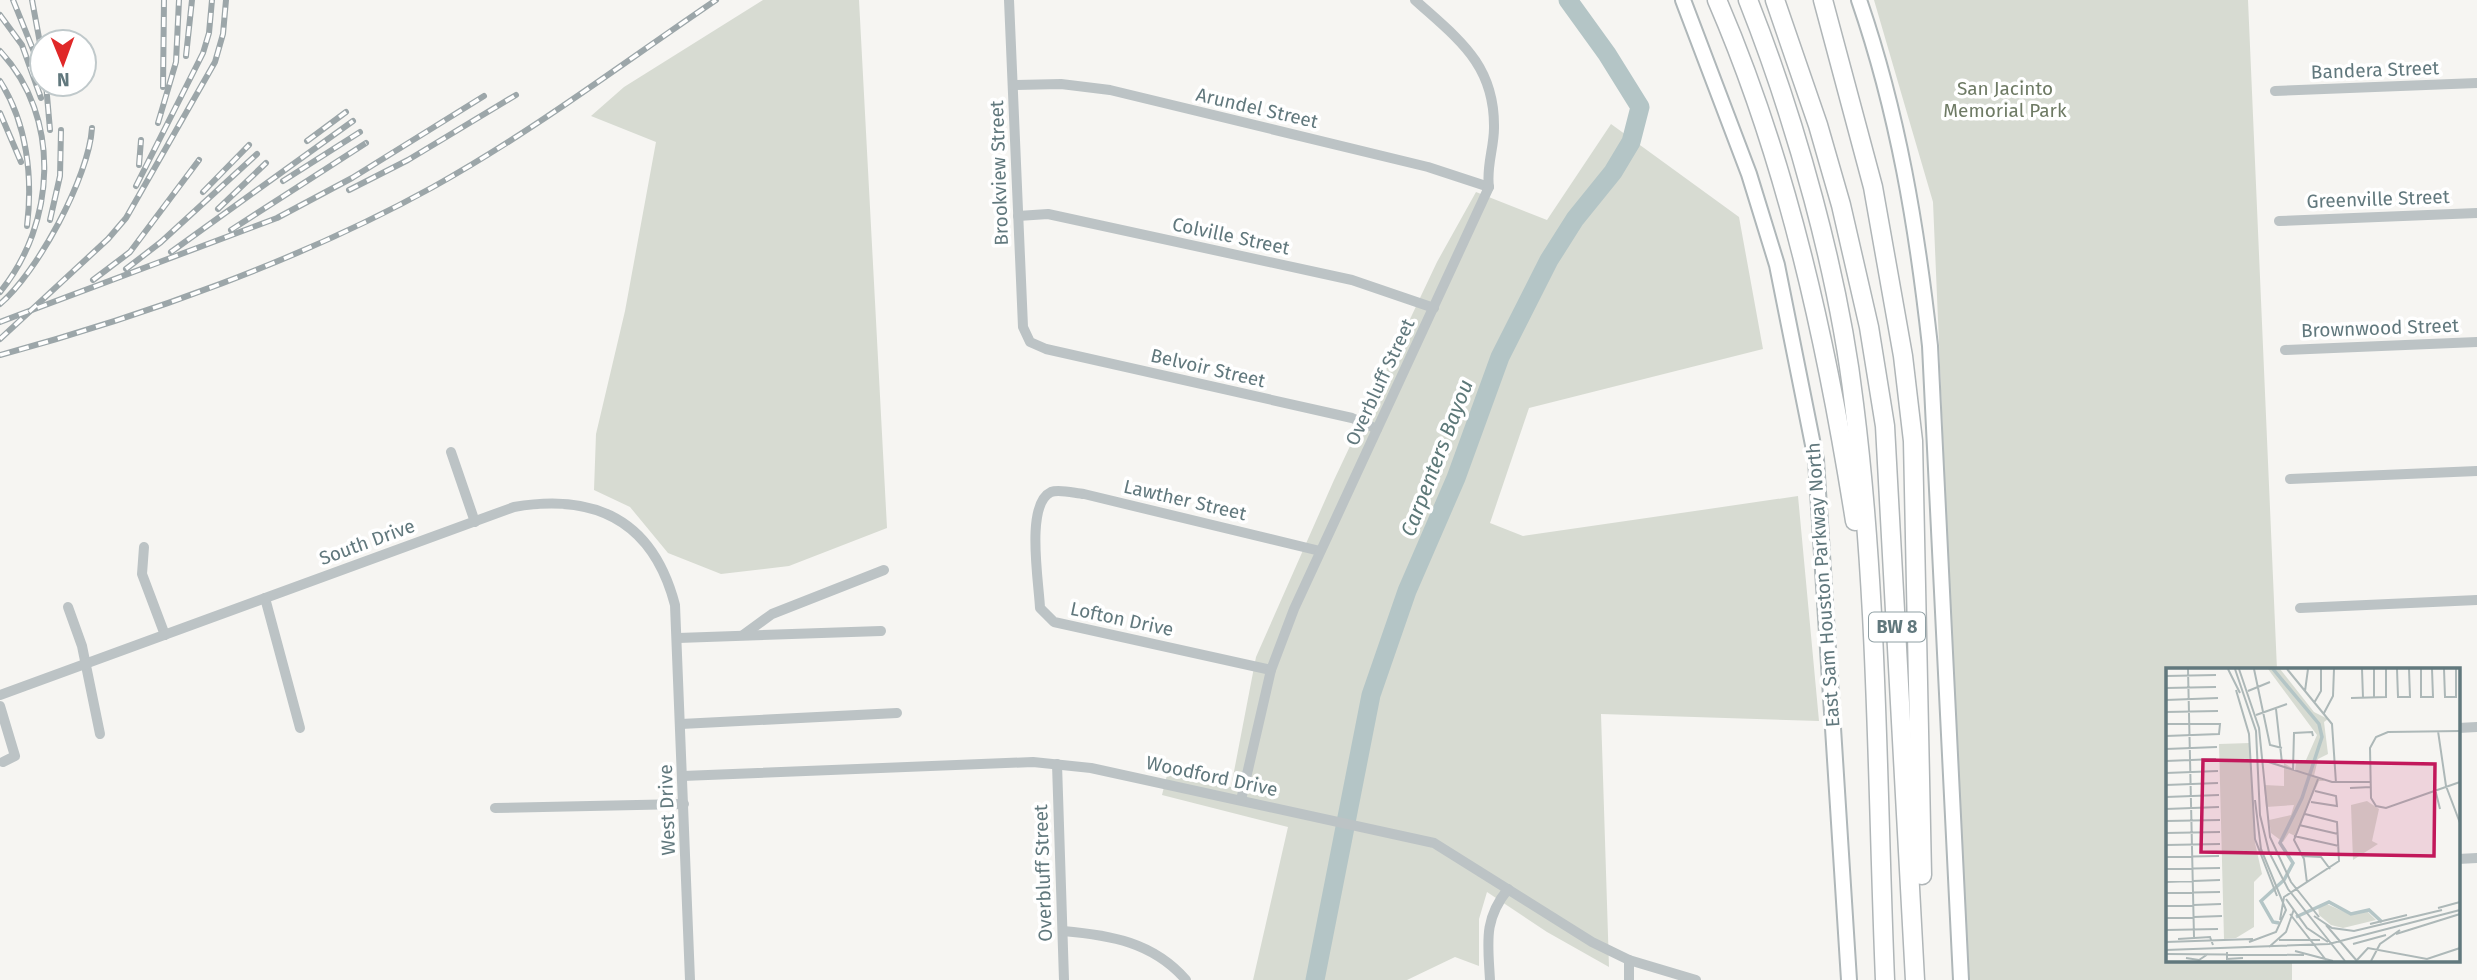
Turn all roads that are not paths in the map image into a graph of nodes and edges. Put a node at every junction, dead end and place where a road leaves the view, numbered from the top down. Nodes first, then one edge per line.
1 (1009, 0) edge
2 (1415, 0) edge
3 (1683, 0) edge
4 (1717, 0) edge
5 (1748, 0) edge
6 (1775, 0) edge
7 (1823, 0) edge
8 (1860, 0) edge
9 (2477, 83) edge
10 (1013, 85) junction
11 (2275, 91) dead end
12 (1489, 187) junction
13 (2477, 213) edge
14 (1018, 216) junction
15 (2280, 221) dead end
16 (1434, 308) junction
17 (1030, 342) joint
18 (2477, 342) edge
19 (2285, 350) dead end
20 (1377, 429) junction
21 (451, 452) dead end
22 (2477, 471) edge
23 (2290, 479) dead end
24 (1044, 497) joint
25 (475, 522) junction
26 (144, 547) dead end
27 (1320, 551) junction
28 (884, 570) dead end
29 (265, 598) junction
30 (2477, 600) edge
31 (68, 607) dead end
32 (2300, 608) dead end
33 (881, 631) dead end
34 (165, 635) junction
35 (742, 635) junction
36 (678, 638) junction
37 (1872, 649) junction
38 (84, 664) junction
39 (1271, 670) junction
40 (0, 695) edge
41 (0, 706) edge
42 (897, 713) dead end
43 (681, 724) junction
44 (300, 728) dead end
45 (100, 734) dead end
46 (3, 762) dead end
47 (1057, 764) junction
48 (683, 776) junction
49 (1241, 800) junction
50 (684, 804) junction
51 (495, 808) dead end
52 (1508, 889) junction
53 (1063, 931) junction
54 (1629, 960) junction
55 (690, 980) edge
56 (1064, 980) edge
57 (1186, 980) edge
58 (1490, 980) edge
59 (1629, 980) edge
60 (1696, 980) edge
61 (1849, 980) edge
62 (1885, 980) edge
63 (1915, 980) edge
64 (1925, 980) edge
65 (1961, 980) edge

1 - 10 street, Brookview Street
2 - 12 street, Overbluff Street
3 - 61 main road, East Sam Houston Parkway North
4 - 37 highway
5 - 37 highway, BW 8
6 - 63 highway, BW 8
7 - 64 highway
8 - 65 main road, BW 8
9 - 11 street, Bandera Street
10 - 12 street, Arundel Street
10 - 14 street, Brookview Street
12 - 16 street, Overbluff Street
13 - 15 street, Greenville Street
14 - 16 street, Colville Street
14 - 17 street, Brookview Street
16 - 20 street, Overbluff Street
17 - 20 street, Belvoir Street
18 - 19 street, Brownwood Street
20 - 27 street, Overbluff Street
21 - 25 street
22 - 23 street
24 - 27 street, Lawther Street
24 - 39 street, Lofton Drive
25 - 29 street, South Drive
25 - 36 street, South Drive
26 - 34 street
27 - 39 street, Overbluff Street
28 - 35 street
29 - 34 street, South Drive
29 - 44 street
30 - 32 street
31 - 38 street
33 - 35 street
34 - 38 street, South Drive
35 - 36 street
36 - 43 street, West Drive
37 - 62 highway, BW 8
38 - 40 street, South Drive
38 - 45 street
39 - 49 street, Overbluff Street
41 - 46 street
42 - 43 street
43 - 48 street, West Drive
47 - 48 street, Woodford Drive
47 - 49 street, Woodford Drive
47 - 53 street, Overbluff Street
48 - 50 street, West Drive
49 - 52 street, Woodford Drive
50 - 51 street
50 - 55 street, West Drive
52 - 54 street, Woodford Drive
52 - 58 street
53 - 56 street, Overbluff Street
53 - 57 street
54 - 59 street
54 - 60 street, Woodford Drive

